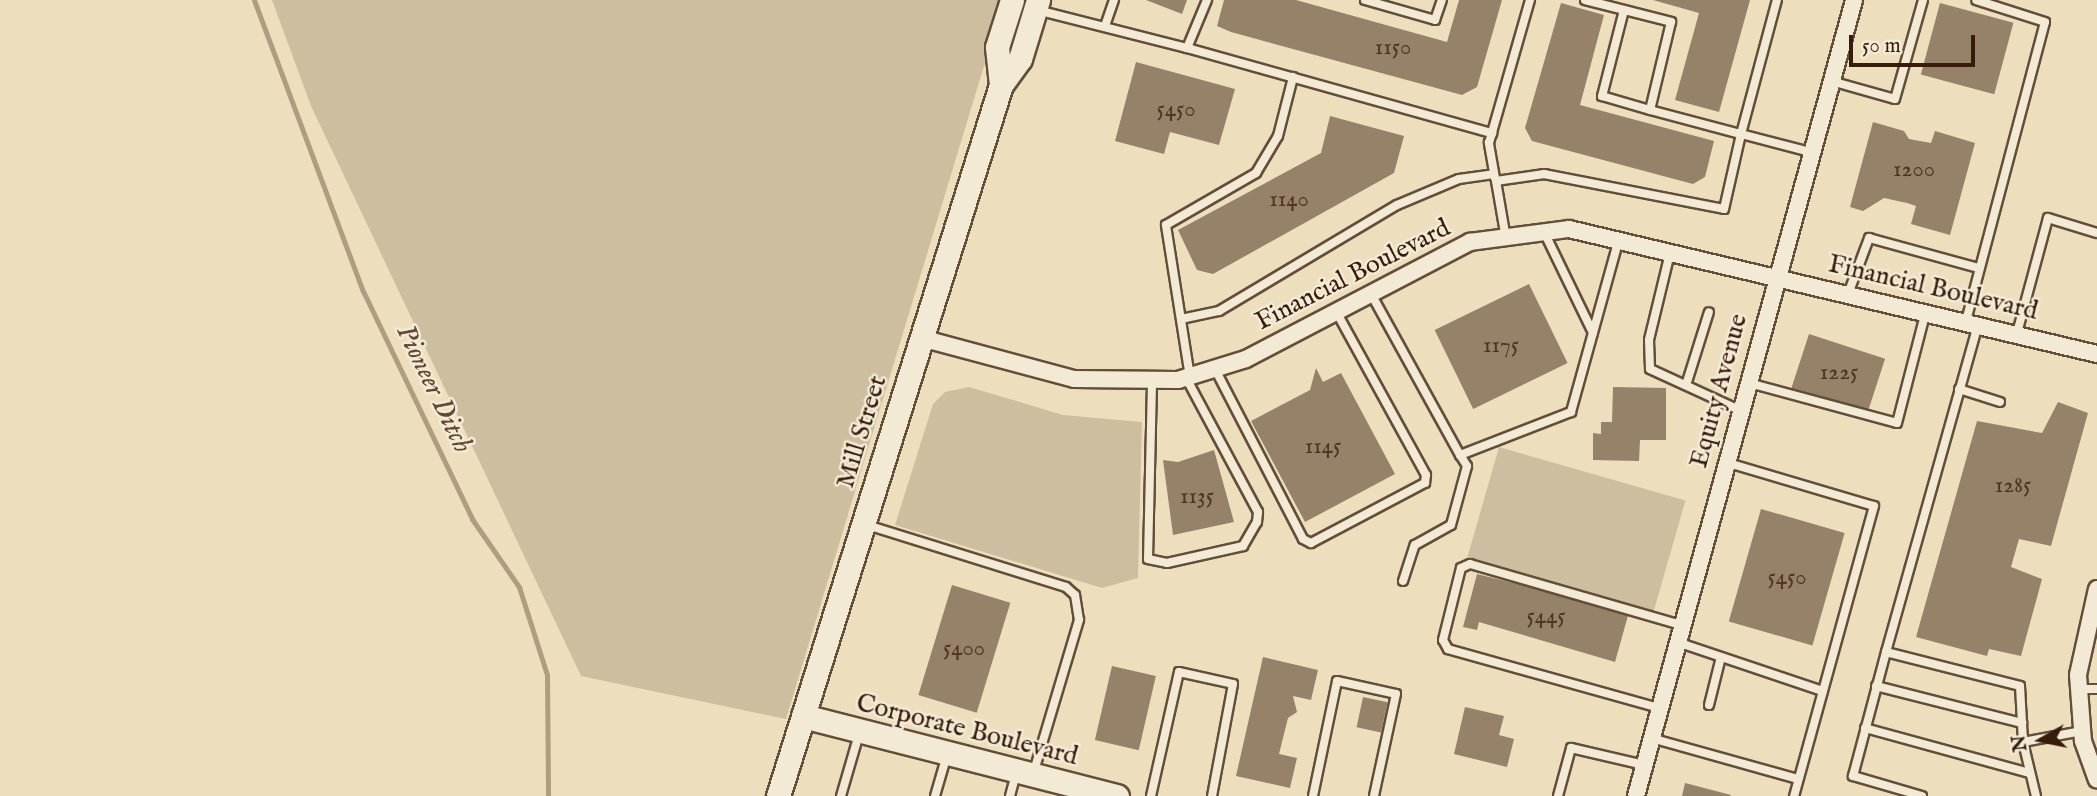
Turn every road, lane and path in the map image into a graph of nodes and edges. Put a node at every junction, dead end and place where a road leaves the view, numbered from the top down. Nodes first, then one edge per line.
1 (1012, 0) edge
2 (1114, 0) edge
3 (1207, 0) edge
4 (1365, 0) edge
5 (1442, 0) edge
6 (1530, 0) edge
7 (1585, 0) edge
8 (1777, 0) edge
9 (1854, 0) edge
10 (1923, 0) edge
11 (1976, 0) edge
12 (1036, 5) edge
13 (1624, 10) junction
14 (1105, 26) junction
15 (1187, 48) junction
16 (1293, 77) junction
17 (1831, 81) junction
18 (1001, 85) junction
19 (1650, 110) junction
20 (1492, 133) junction
21 (1741, 134) junction
22 (1811, 152) junction
23 (1495, 177) junction
24 (1543, 229) junction
25 (1505, 233) junction
26 (2097, 233) edge
27 (1619, 237) junction
28 (1671, 250) junction
29 (1979, 268) junction
30 (1774, 277) junction
31 (1370, 292) junction
32 (1848, 294) junction
33 (1335, 311) junction
34 (1926, 311) junction
35 (1709, 312) dead end
36 (1181, 319) junction
37 (1972, 322) junction
38 (2017, 332) junction
39 (1593, 333) junction
40 (921, 338) junction
41 (2097, 354) edge
42 (1216, 371) junction
43 (1188, 378) junction
44 (1687, 382) junction
45 (1746, 382) junction
46 (1152, 383) junction
47 (1959, 389) junction
48 (2000, 402) dead end
49 (1739, 410) junction
50 (1460, 455) junction
51 (1725, 462) junction
52 (863, 524) junction
53 (1403, 581) dead end
54 (2097, 589) edge
55 (1682, 625) junction
56 (1677, 642) junction
57 (1886, 652) junction
58 (1721, 657) junction
59 (1876, 686) junction
60 (2078, 689) junction
61 (2097, 689) edge
62 (1823, 691) junction
63 (1709, 705) dead end
64 (1659, 708) junction
65 (803, 716) junction
66 (2022, 723) junction
67 (1865, 728) junction
68 (2082, 731) junction
69 (860, 732) junction
70 (1651, 738) junction
71 (2023, 742) junction
72 (947, 755) junction
73 (1644, 765) junction
74 (2030, 773) junction
75 (1024, 775) junction
76 (1798, 779) junction
77 (2097, 780) edge
78 (778, 796) edge
79 (841, 796) edge
80 (935, 796) edge
81 (1010, 796) edge
82 (1117, 796) edge
83 (1151, 796) edge
84 (1212, 796) edge
85 (1313, 796) edge
86 (1374, 796) edge
87 (1558, 796) edge
88 (1636, 796) edge
89 (1794, 796) edge
90 (1922, 796) edge
91 (2036, 796) edge

1 - 18 main road, Mill Street
2 - 14 lane
3 - 15 lane
4 - 5 lane
6 - 20 lane
7 - 13 lane
8 - 21 lane
9 - 17 street, Equity Avenue
10 - 17 lane
11 - 29 lane
12 - 14 lane
12 - 18 main road, Mill Street
13 - 19 lane
13 - 19 lane
14 - 15 lane
15 - 16 lane
16 - 20 lane
16 - 36 lane
17 - 22 street, Equity Avenue
18 - 40 main road, Mill Street
19 - 21 lane
20 - 23 lane
21 - 22 lane
21 - 23 lane
22 - 30 street, Equity Avenue
23 - 25 lane
23 - 36 lane
24 - 25 street, Financial Boulevard
24 - 27 street, Financial Boulevard
24 - 39 lane
25 - 31 street, Financial Boulevard
26 - 38 lane
27 - 28 street, Financial Boulevard
27 - 39 lane
28 - 30 street, Financial Boulevard
28 - 44 lane
29 - 32 lane
29 - 37 lane
30 - 32 street, Financial Boulevard
30 - 45 street, Equity Avenue
31 - 33 street, Financial Boulevard
31 - 50 lane
32 - 34 street, Financial Boulevard
33 - 42 street, Financial Boulevard
33 - 42 lane
34 - 37 street, Financial Boulevard
34 - 45 lane
35 - 44 lane
36 - 43 lane
37 - 38 street, Financial Boulevard
37 - 47 lane
38 - 41 street, Financial Boulevard
39 - 50 lane
40 - 46 street, Financial Boulevard
40 - 52 main road, Mill Street
42 - 43 street, Financial Boulevard
43 - 46 street, Financial Boulevard
43 - 46 lane
44 - 49 lane
45 - 49 street, Equity Avenue
47 - 48 lane
47 - 57 lane
49 - 51 street, Equity Avenue
50 - 53 lane
51 - 55 street, Equity Avenue
51 - 62 lane
52 - 65 main road, Mill Street
52 - 75 lane
54 - 60 street
55 - 56 street, Equity Avenue
55 - 64 lane
56 - 58 lane
56 - 64 street, Equity Avenue
57 - 59 lane
57 - 66 lane
58 - 62 lane
58 - 63 lane
59 - 66 lane
59 - 67 lane
60 - 61 lane
60 - 68 street
62 - 76 lane
64 - 70 street, Equity Avenue
65 - 69 main road, Corporate Boulevard
65 - 78 main road, Mill Street
66 - 71 lane
67 - 74 lane
67 - 90 lane
68 - 71 lane
68 - 77 street
69 - 72 main road, Corporate Boulevard
69 - 79 lane
70 - 73 street, Equity Avenue
70 - 76 lane
71 - 74 lane
72 - 75 main road, Corporate Boulevard
72 - 80 lane
73 - 87 lane
73 - 88 street, Equity Avenue
74 - 91 lane
75 - 81 lane
75 - 82 main road, Corporate Boulevard
76 - 89 lane
83 - 84 lane
85 - 86 lane

